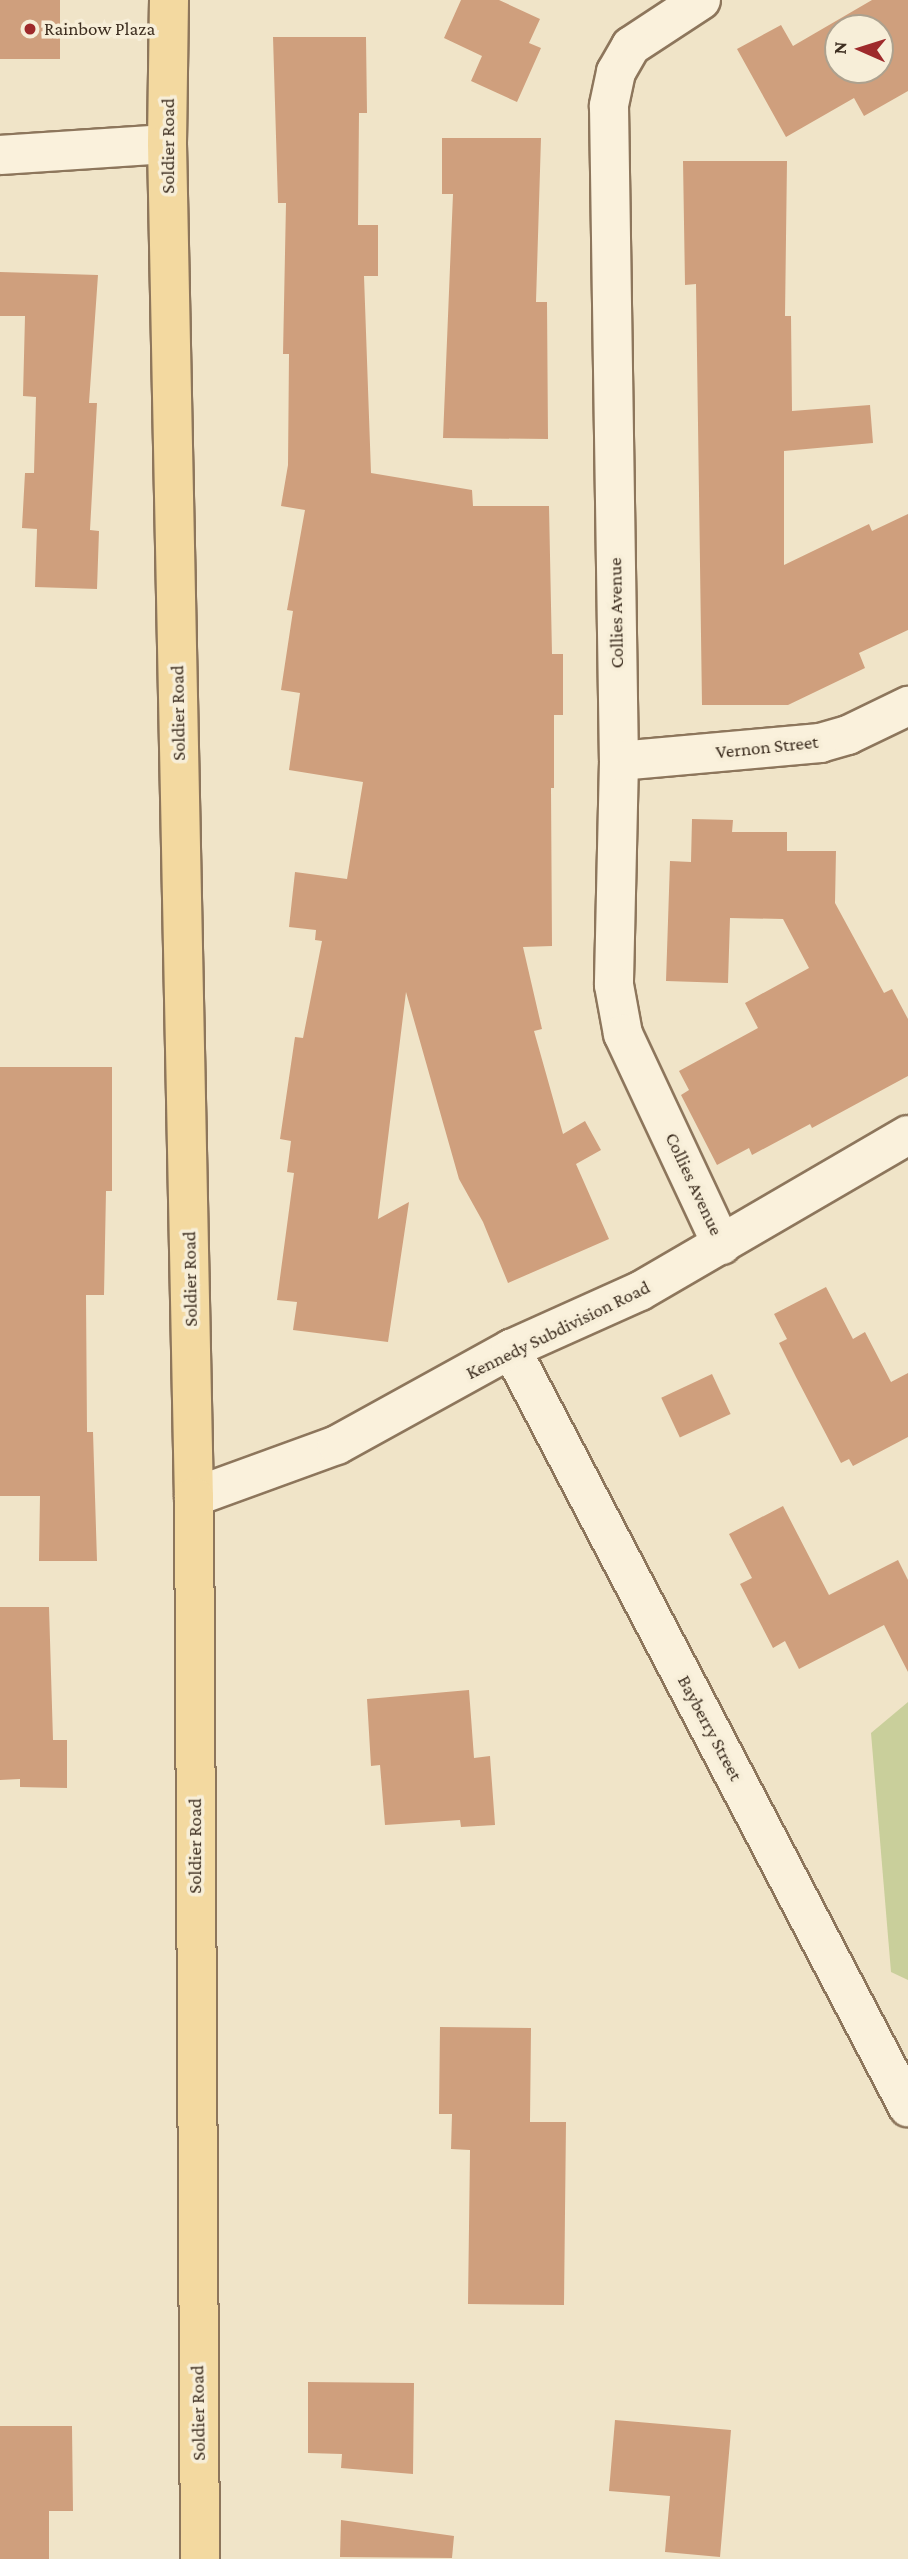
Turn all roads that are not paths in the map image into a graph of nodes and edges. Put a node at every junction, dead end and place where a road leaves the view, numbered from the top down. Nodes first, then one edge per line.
1 (169, 0) edge
2 (701, 0) edge
3 (167, 144) junction
4 (0, 155) edge
5 (908, 706) edge
6 (619, 761) junction
7 (908, 1135) edge
8 (722, 1245) junction
9 (511, 1349) junction
10 (194, 1496) junction
11 (908, 2108) edge
12 (200, 2559) edge

1 - 3 main road, Soldier Road
2 - 6 street, Collies Avenue
3 - 4 street
3 - 10 main road, Soldier Road
5 - 6 street, Vernon Street
6 - 8 street, Collies Avenue
7 - 8 street, Kennedy Subdivision Road
8 - 9 street, Kennedy Subdivision Road
9 - 10 street, Kennedy Subdivision Road
9 - 11 street, Bayberry Street
10 - 12 main road, Soldier Road

